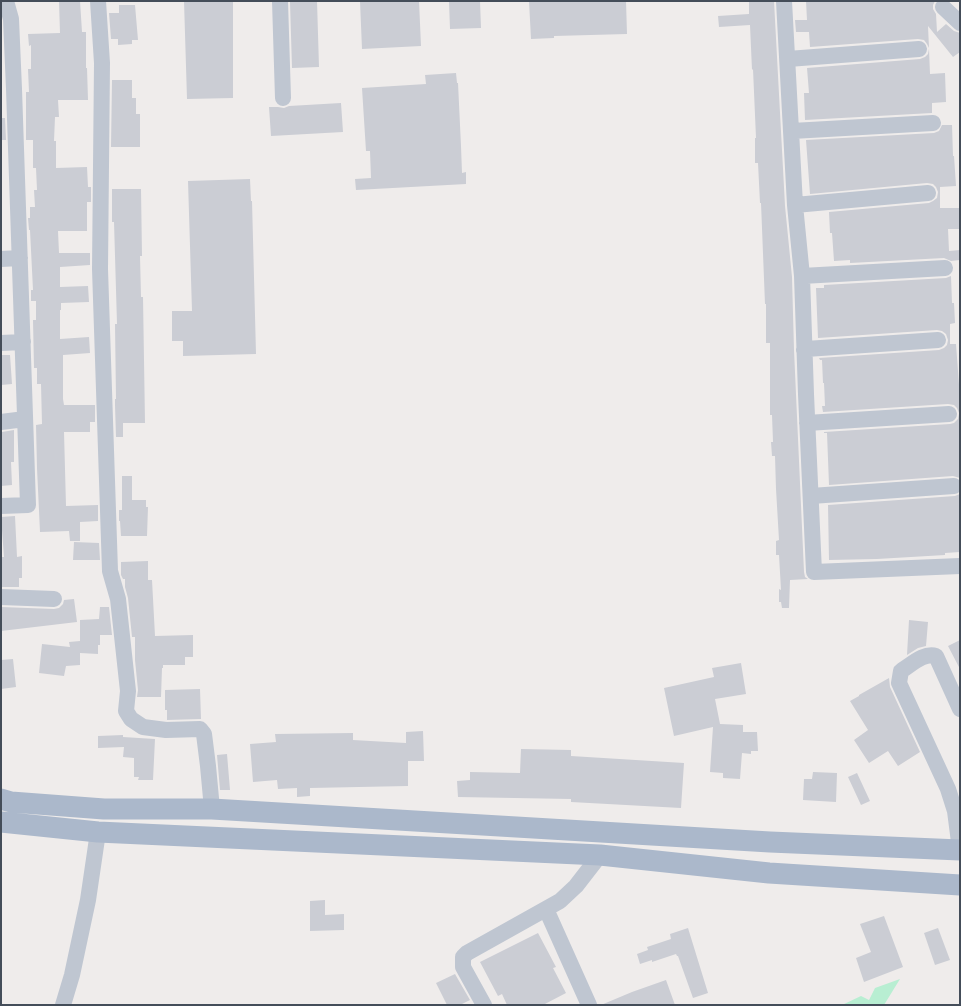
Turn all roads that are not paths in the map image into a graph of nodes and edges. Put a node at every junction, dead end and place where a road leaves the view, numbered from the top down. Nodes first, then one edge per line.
1 (6, 1) edge
2 (98, 1) edge
3 (280, 1) edge
4 (784, 1) edge
5 (943, 7) dead end
6 (960, 23) edge
7 (919, 49) dead end
8 (788, 59) junction
9 (8, 90) edge
10 (283, 98) dead end
11 (933, 123) dead end
12 (792, 131) junction
13 (9, 176) edge
14 (928, 193) dead end
15 (795, 205) junction
16 (20, 258) junction
17 (1, 259) edge
18 (945, 268) dead end
19 (802, 276) junction
20 (938, 340) dead end
21 (23, 342) junction
22 (1, 343) edge
23 (804, 350) junction
24 (949, 414) dead end
25 (25, 419) junction
26 (1, 422) edge
27 (807, 423) junction
28 (954, 486) dead end
29 (811, 496) junction
30 (1, 506) edge
31 (960, 566) edge
32 (1, 598) edge
33 (54, 599) dead end
34 (960, 709) edge
35 (1, 799) edge
36 (212, 809) junction
37 (1, 822) edge
38 (98, 832) junction
39 (770, 842) junction
40 (960, 850) edge
41 (600, 856) junction
42 (769, 873) junction
43 (960, 885) edge
44 (546, 909) junction
45 (63, 1005) edge
46 (484, 1005) edge
47 (589, 1005) edge

1 - 9 street
2 - 36 street
3 - 10 street
4 - 8 street
5 - 6 street
7 - 8 street
8 - 12 street
9 - 13 street
11 - 12 street
12 - 15 street
13 - 16 street
14 - 15 street
15 - 19 street
16 - 17 street
16 - 21 street
18 - 19 street
19 - 23 street
20 - 23 street
21 - 22 street
21 - 25 street
23 - 27 street
24 - 27 street
25 - 26 street
25 - 30 street
27 - 29 street
28 - 29 street
29 - 31 street
32 - 33 street
34 - 40 street
35 - 36 main road
36 - 39 main road
37 - 38 main road
38 - 41 main road
38 - 45 street
39 - 40 main road
39 - 42 main road
41 - 42 main road
41 - 44 street
42 - 43 main road
44 - 46 street
44 - 47 street

